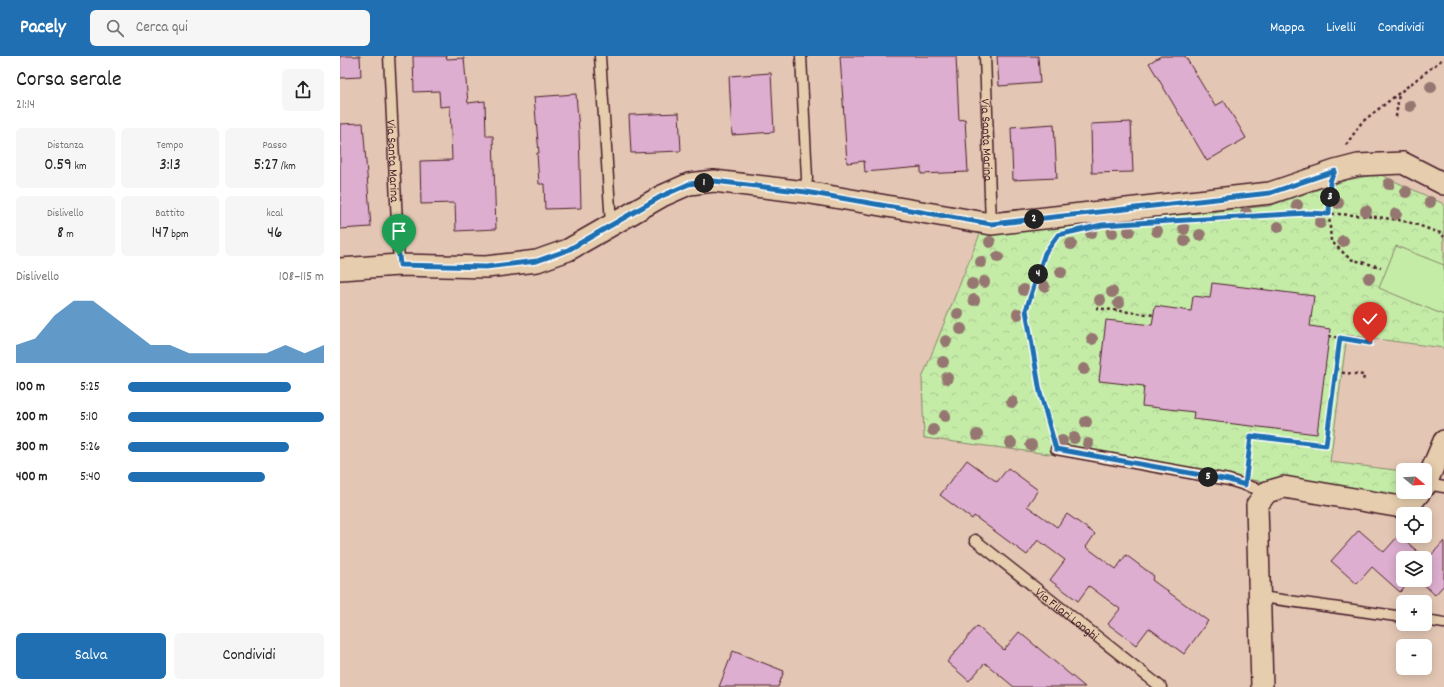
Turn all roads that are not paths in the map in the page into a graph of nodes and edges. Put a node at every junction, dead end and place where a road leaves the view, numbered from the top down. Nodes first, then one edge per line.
1 (389, 56) edge
2 (600, 56) edge
3 (801, 56) edge
4 (985, 56) edge
5 (1444, 184) edge
6 (806, 192) junction
7 (612, 224) junction
8 (991, 224) junction
9 (400, 265) junction
10 (340, 269) edge
11 (1444, 441) edge
12 (1056, 449) road end
13 (1432, 478) edge
14 (1267, 492) junction
15 (1416, 499) edge
16 (975, 540) dead end
17 (1260, 597) junction
18 (1396, 616) edge
19 (1432, 621) edge
20 (1444, 623) edge
21 (1161, 687) edge
22 (1262, 687) edge

1 - 9 lane, Via Santa Marina
2 - 7 lane
3 - 6 lane
4 - 8 lane, Via Santa Marina
5 - 8 street
6 - 7 street
6 - 8 street
7 - 9 street
9 - 10 street
11 - 13 street
12 - 14 lane
14 - 15 street
14 - 17 street
16 - 21 lane, Via Filari Longhi
17 - 18 lane
17 - 22 street
19 - 20 lane

